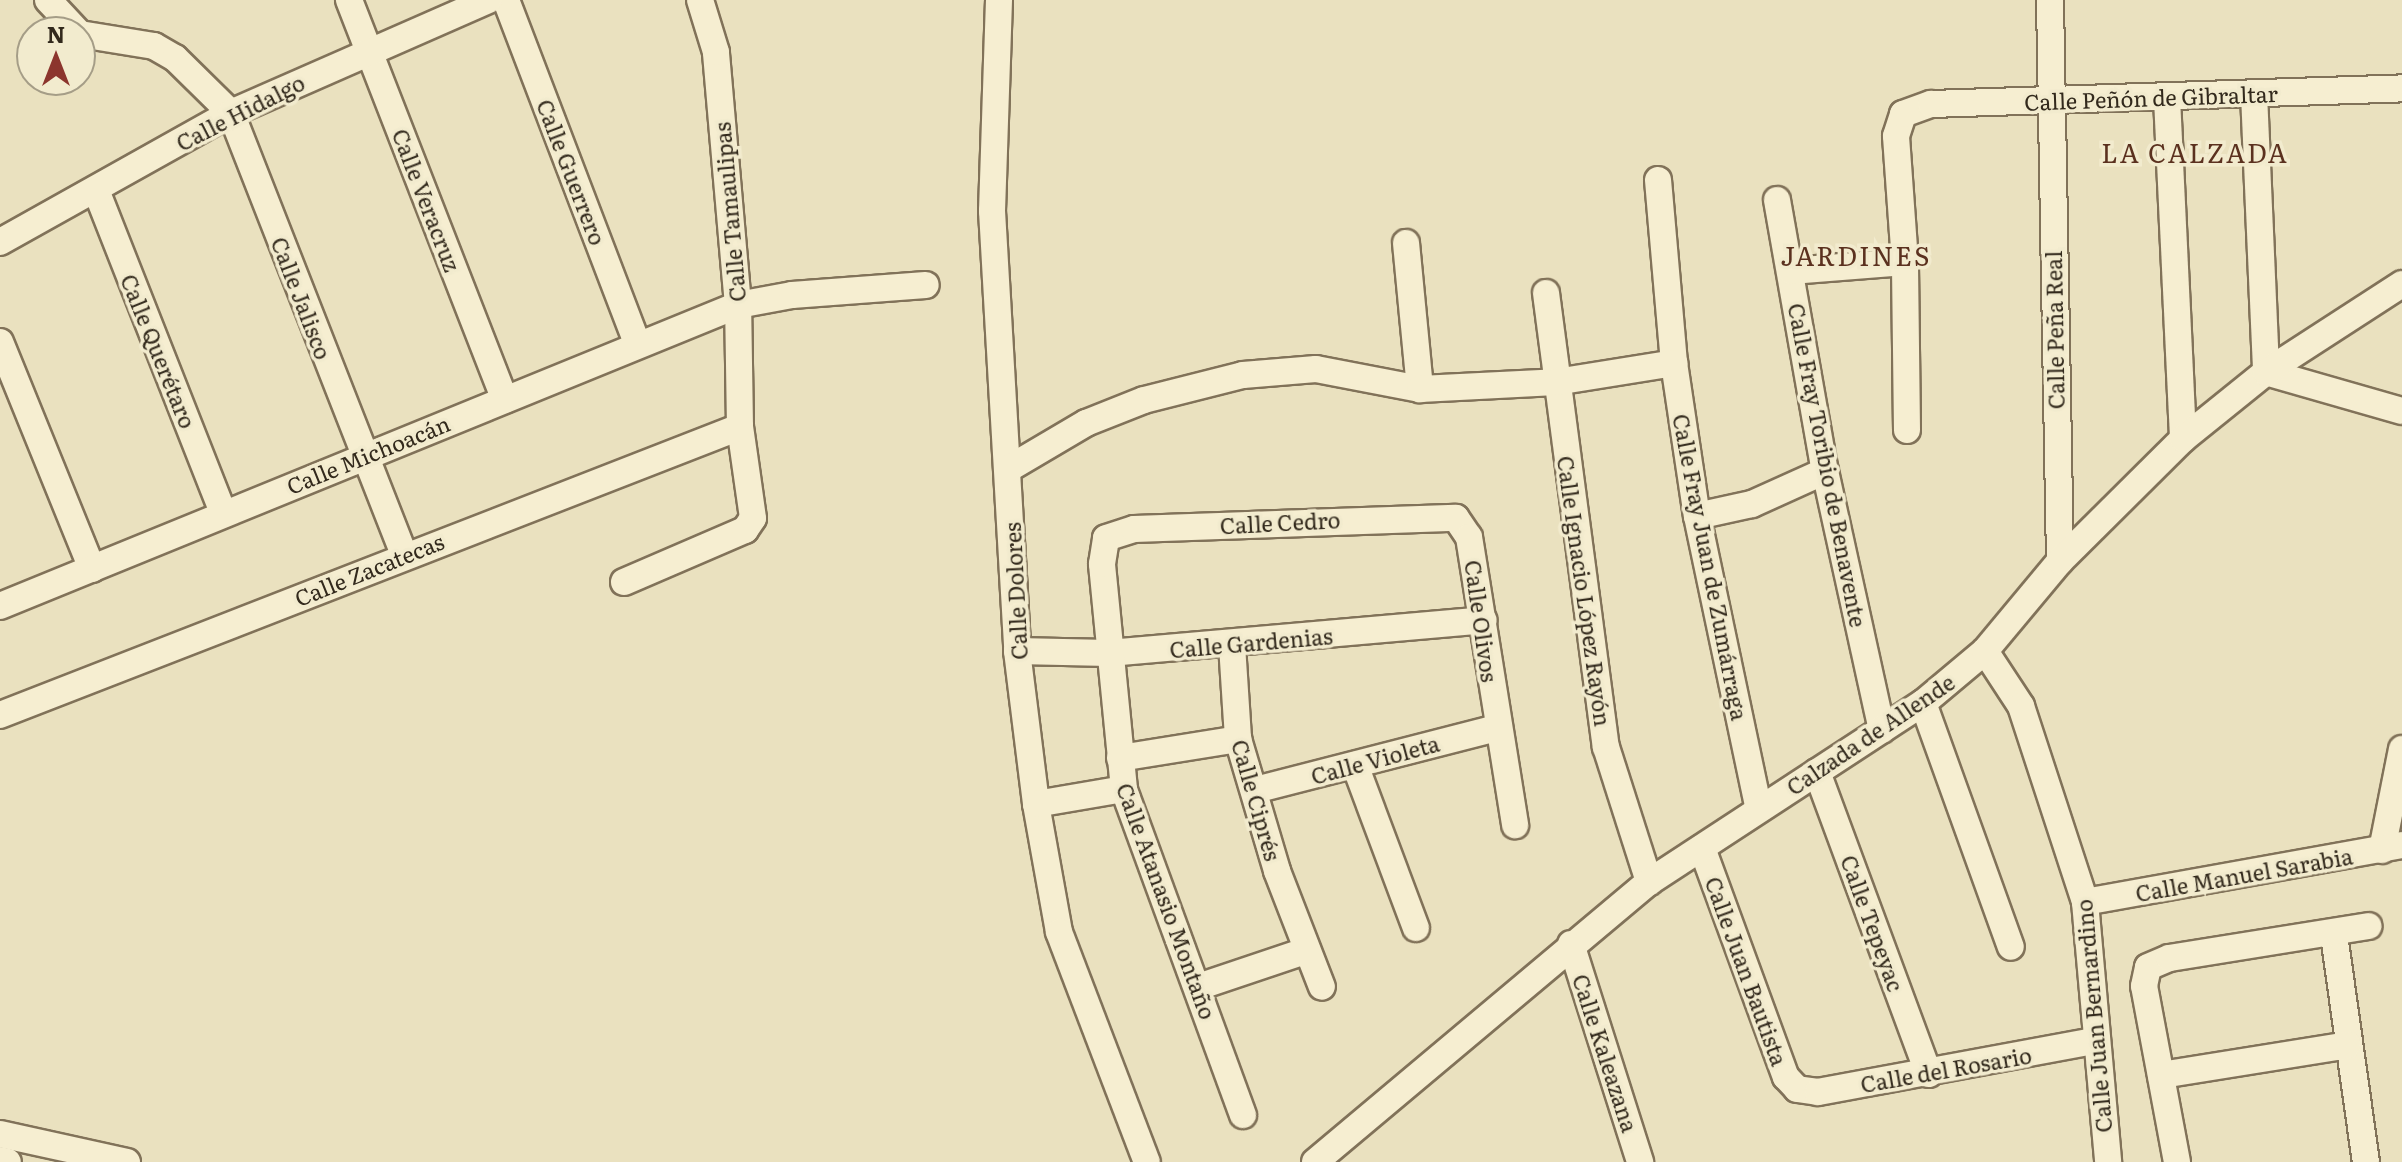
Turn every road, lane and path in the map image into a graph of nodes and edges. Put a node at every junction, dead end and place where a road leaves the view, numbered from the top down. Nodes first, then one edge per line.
1 (48, 0) edge
2 (349, 0) edge
3 (488, 0) edge
4 (506, 0) edge
5 (700, 0) edge
6 (999, 0) edge
7 (2050, 0) edge
8 (63, 16) edge
9 (96, 36) edge
10 (369, 49) junction
11 (2402, 88) edge
12 (2254, 94) junction
13 (2167, 98) junction
14 (2049, 100) junction
15 (231, 113) junction
16 (1658, 180) dead end
17 (96, 190) junction
18 (1777, 200) dead end
19 (0, 242) edge
20 (1406, 243) dead end
21 (1905, 262) junction
22 (1791, 271) junction
23 (2402, 284) edge
24 (926, 285) dead end
25 (1546, 293) dead end
26 (738, 305) junction
27 (0, 342) edge
28 (638, 345) junction
29 (1674, 363) junction
30 (2266, 372) junction
31 (1556, 382) junction
32 (1420, 389) junction
33 (505, 400) junction
34 (2402, 411) edge
35 (740, 427) junction
36 (1907, 430) dead end
37 (2183, 439) junction
38 (363, 456) junction
39 (1008, 469) junction
40 (1825, 471) junction
41 (223, 512) junction
42 (1697, 516) junction
43 (1456, 518) joint
44 (1106, 538) joint
45 (404, 555) junction
46 (2060, 561) junction
47 (92, 569) junction
48 (624, 582) dead end
49 (0, 606) edge
50 (1484, 620) junction
51 (1232, 645) junction
52 (1017, 651) junction
53 (1985, 651) junction
54 (1109, 653) junction
55 (1923, 703) junction
56 (0, 715) edge
57 (1496, 728) junction
58 (1882, 730) junction
59 (1238, 739) junction
60 (2402, 749) edge
61 (1120, 758) junction
62 (1355, 765) junction
63 (1817, 772) junction
64 (1124, 789) junction
65 (1255, 790) junction
66 (1036, 804) junction
67 (1759, 809) junction
68 (1515, 825) dead end
69 (2392, 847) edge
70 (1702, 848) junction
71 (1649, 882) junction
72 (2085, 902) junction
73 (2368, 926) dead end
74 (1416, 928) dead end
75 (2334, 935) junction
76 (1571, 944) junction
77 (2011, 947) dead end
78 (1305, 951) junction
79 (1198, 987) junction
80 (1322, 987) dead end
81 (2094, 1041) junction
82 (2348, 1045) junction
83 (1929, 1074) junction
84 (2161, 1075) junction
85 (1797, 1089) joint
86 (1243, 1115) dead end
87 (0, 1134) edge
88 (58, 1154) edge
89 (0, 1160) edge
90 (8, 1162) edge
91 (127, 1162) edge
92 (1147, 1162) edge
93 (1315, 1162) edge
94 (1640, 1162) edge
95 (2108, 1162) edge
96 (2177, 1162) edge
97 (2365, 1162) edge

1 - 8 street
2 - 10 street, Calle Veracruz
3 - 10 street, Calle Hidalgo
4 - 28 street, Calle Guerrero
5 - 26 street, Calle Tamaulipas
6 - 39 street, Calle Dolores
7 - 14 street, Calle Peña Real
9 - 15 street, Calle Jalisco
10 - 15 street, Calle Hidalgo
10 - 33 street, Calle Veracruz
11 - 12 street, Calle Peñón de Gibraltar
12 - 13 street, Calle Peñón de Gibraltar
12 - 30 street
13 - 14 street, Calle Peñón de Gibraltar
13 - 37 street
14 - 21 street, Calle Peñón de Gibraltar
14 - 46 street, Calle Peña Real
15 - 17 street, Calle Hidalgo
15 - 38 street, Calle Jalisco
16 - 29 street, Calle Fray Juan de Zumárraga
17 - 19 street, Calle Hidalgo
17 - 41 street, Calle Querétaro
18 - 22 street, Calle Fray Toribio de Benavente
20 - 32 street
21 - 22 street
21 - 36 street
22 - 40 street, Calle Fray Toribio de Benavente
23 - 30 street, Calzada de Allende
24 - 26 street, Calle Michoacán
25 - 31 street, Calle Ignacio López Rayón
26 - 28 street, Calle Michoacán
26 - 35 street, Calle Tamaulipas
27 - 47 street
28 - 33 street, Calle Michoacán
29 - 31 street
29 - 42 street, Calle Fray Juan de Zumárraga
30 - 34 street
30 - 37 street, Calzada de Allende
31 - 32 street
31 - 71 street, Calle Ignacio López Rayón
32 - 39 street
33 - 38 street, Calle Michoacán
35 - 45 street, Calle Zacatecas
35 - 48 street, Calle Tamaulipas
37 - 46 street, Calzada de Allende
38 - 41 street, Calle Michoacán
38 - 45 street, Calle Jalisco
39 - 52 street, Calle Dolores
40 - 42 street
40 - 58 street, Calle Fray Toribio de Benavente
41 - 47 street, Calle Michoacán
42 - 67 street, Calle Fray Juan de Zumárraga
43 - 44 street, Calle Cedro
43 - 50 street, Calle Olivos
44 - 54 street, Calle Atanasio Montaño
45 - 56 street, Calle Zacatecas
46 - 53 street, Calzada de Allende
47 - 49 street, Calle Michoacán
50 - 51 street, Calle Gardenias
50 - 57 street, Calle Olivos
51 - 54 street, Calle Gardenias
51 - 59 street, Calle Ciprés
52 - 54 street, Calle Gardenias
52 - 66 street, Calle Dolores
53 - 55 street, Calzada de Allende
53 - 72 street, Calle Juan Bernardino
54 - 61 street, Calle Atanasio Montaño
55 - 58 street, Calzada de Allende
55 - 77 street
57 - 62 street, Calle Violeta
57 - 68 street, Calle Olivos
58 - 63 street, Calzada de Allende
59 - 61 street
59 - 65 street, Calle Ciprés
60 - 69 street
61 - 64 street, Calle Atanasio Montaño
62 - 65 street, Calle Violeta
62 - 74 street
63 - 67 street, Calzada de Allende
63 - 83 street, Calle Tepeyac
64 - 66 street
64 - 79 street, Calle Atanasio Montaño
65 - 78 street, Calle Ciprés
66 - 92 street, Calle Dolores
67 - 70 street, Calzada de Allende
69 - 72 street, Calle Manuel Sarabia
70 - 71 street, Calzada de Allende
70 - 85 street, Calle Juan Bautista
71 - 76 street, Calzada de Allende
72 - 81 street, Calle Juan Bernardino
73 - 75 street
75 - 82 street
75 - 84 street
76 - 93 street, Calzada de Allende
76 - 94 street, Calle Kaleazana
78 - 79 street
78 - 80 street, Calle Ciprés
79 - 86 street, Calle Atanasio Montaño
81 - 83 street, Calle del Rosario
81 - 95 street, Calle Juan Bernardino
82 - 84 street
82 - 97 street
83 - 85 street, Calle del Rosario
84 - 96 street
87 - 88 street
88 - 91 street
89 - 90 street

